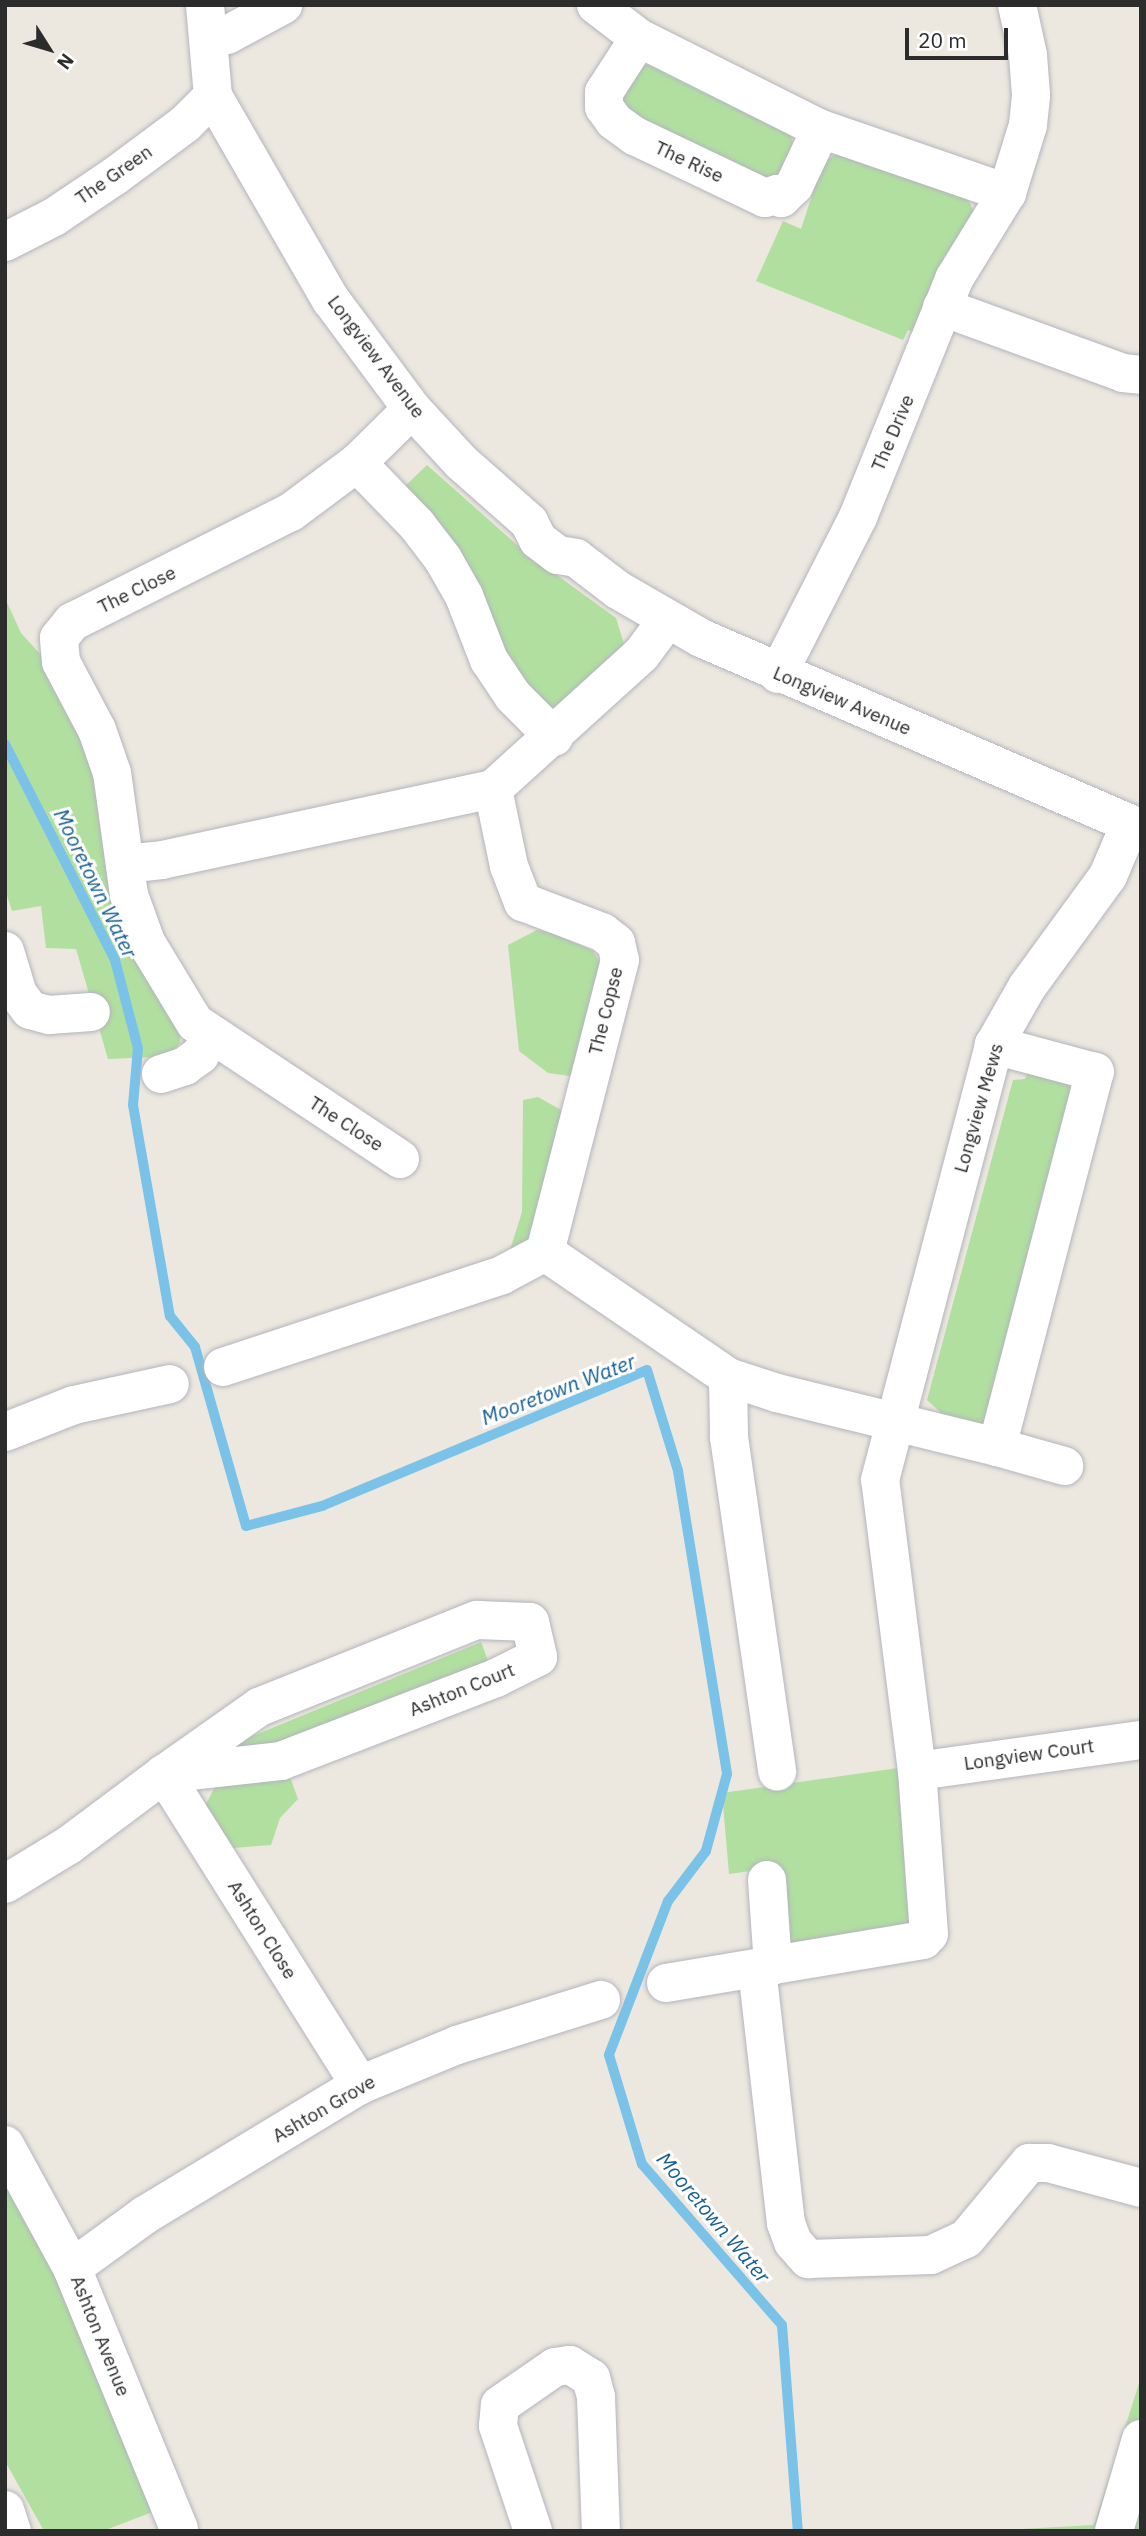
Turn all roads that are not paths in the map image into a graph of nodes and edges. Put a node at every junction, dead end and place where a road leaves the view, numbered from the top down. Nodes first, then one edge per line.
1 (283, 5) edge
2 (596, 5) edge
3 (1017, 5) edge
4 (207, 19) edge
5 (639, 38) junction
6 (213, 96) junction
7 (821, 129) junction
8 (1007, 193) junction
9 (5, 242) edge
10 (942, 307) junction
11 (1132, 374) edge
12 (412, 409) junction
13 (357, 463) junction
14 (667, 620) junction
15 (778, 674) junction
16 (554, 737) junction
17 (493, 789) junction
18 (1135, 826) edge
19 (125, 863) junction
20 (5, 951) edge
21 (91, 1012) dead end
22 (211, 1037) junction
23 (994, 1045) junction
24 (161, 1074) dead end
25 (400, 1159) dead end
26 (545, 1252) junction
27 (223, 1367) dead end
28 (728, 1377) junction
29 (170, 1384) dead end
30 (894, 1422) junction
31 (5, 1432) edge
32 (997, 1447) junction
33 (1064, 1466) dead end
34 (1141, 1740) edge
35 (916, 1770) junction
36 (777, 1772) dead end
37 (164, 1774) junction
38 (767, 1880) dead end
39 (5, 1884) edge
40 (765, 1968) junction
41 (666, 1983) dead end
42 (601, 2000) dead end
43 (360, 2085) junction
44 (5, 2145) edge
45 (1141, 2188) edge
46 (72, 2268) junction
47 (1141, 2439) edge
48 (5, 2510) edge
49 (179, 2530) edge
50 (12, 2531) edge
51 (533, 2531) edge
52 (600, 2531) edge
53 (1114, 2531) edge

1 - 4 street
2 - 5 street
3 - 8 street, The Drive
4 - 6 street, Longview Avenue
5 - 7 street
5 - 7 street, The Rise
6 - 9 street, The Green
6 - 12 street, Longview Avenue
7 - 8 street
8 - 10 street, The Drive
10 - 11 street
10 - 15 street, The Drive
12 - 13 street, The Close
12 - 14 street, Longview Avenue
13 - 16 street
13 - 19 street, The Close
14 - 15 street, Longview Avenue
14 - 16 street
15 - 18 street, Longview Avenue
16 - 17 street
17 - 19 street
17 - 26 street, The Copse
18 - 23 street, Longview Mews
19 - 22 street, The Close
20 - 21 street
22 - 24 street
22 - 25 street, The Close
23 - 30 street, Longview Mews
23 - 32 street
26 - 27 street
26 - 28 street
28 - 30 street
28 - 36 street
29 - 31 street
30 - 32 street
30 - 35 street, Longview Mews
32 - 33 street
34 - 35 street, Longview Court
35 - 40 street, Longview Mews
37 - 37 street, Ashton Court
37 - 39 street, Ashton Court
37 - 43 street, Ashton Close
38 - 40 street
40 - 41 street
40 - 45 street
42 - 43 street, Ashton Grove
43 - 46 street, Ashton Grove
44 - 46 street, Ashton Avenue
46 - 49 street, Ashton Avenue
47 - 53 street
48 - 50 street
51 - 52 street

